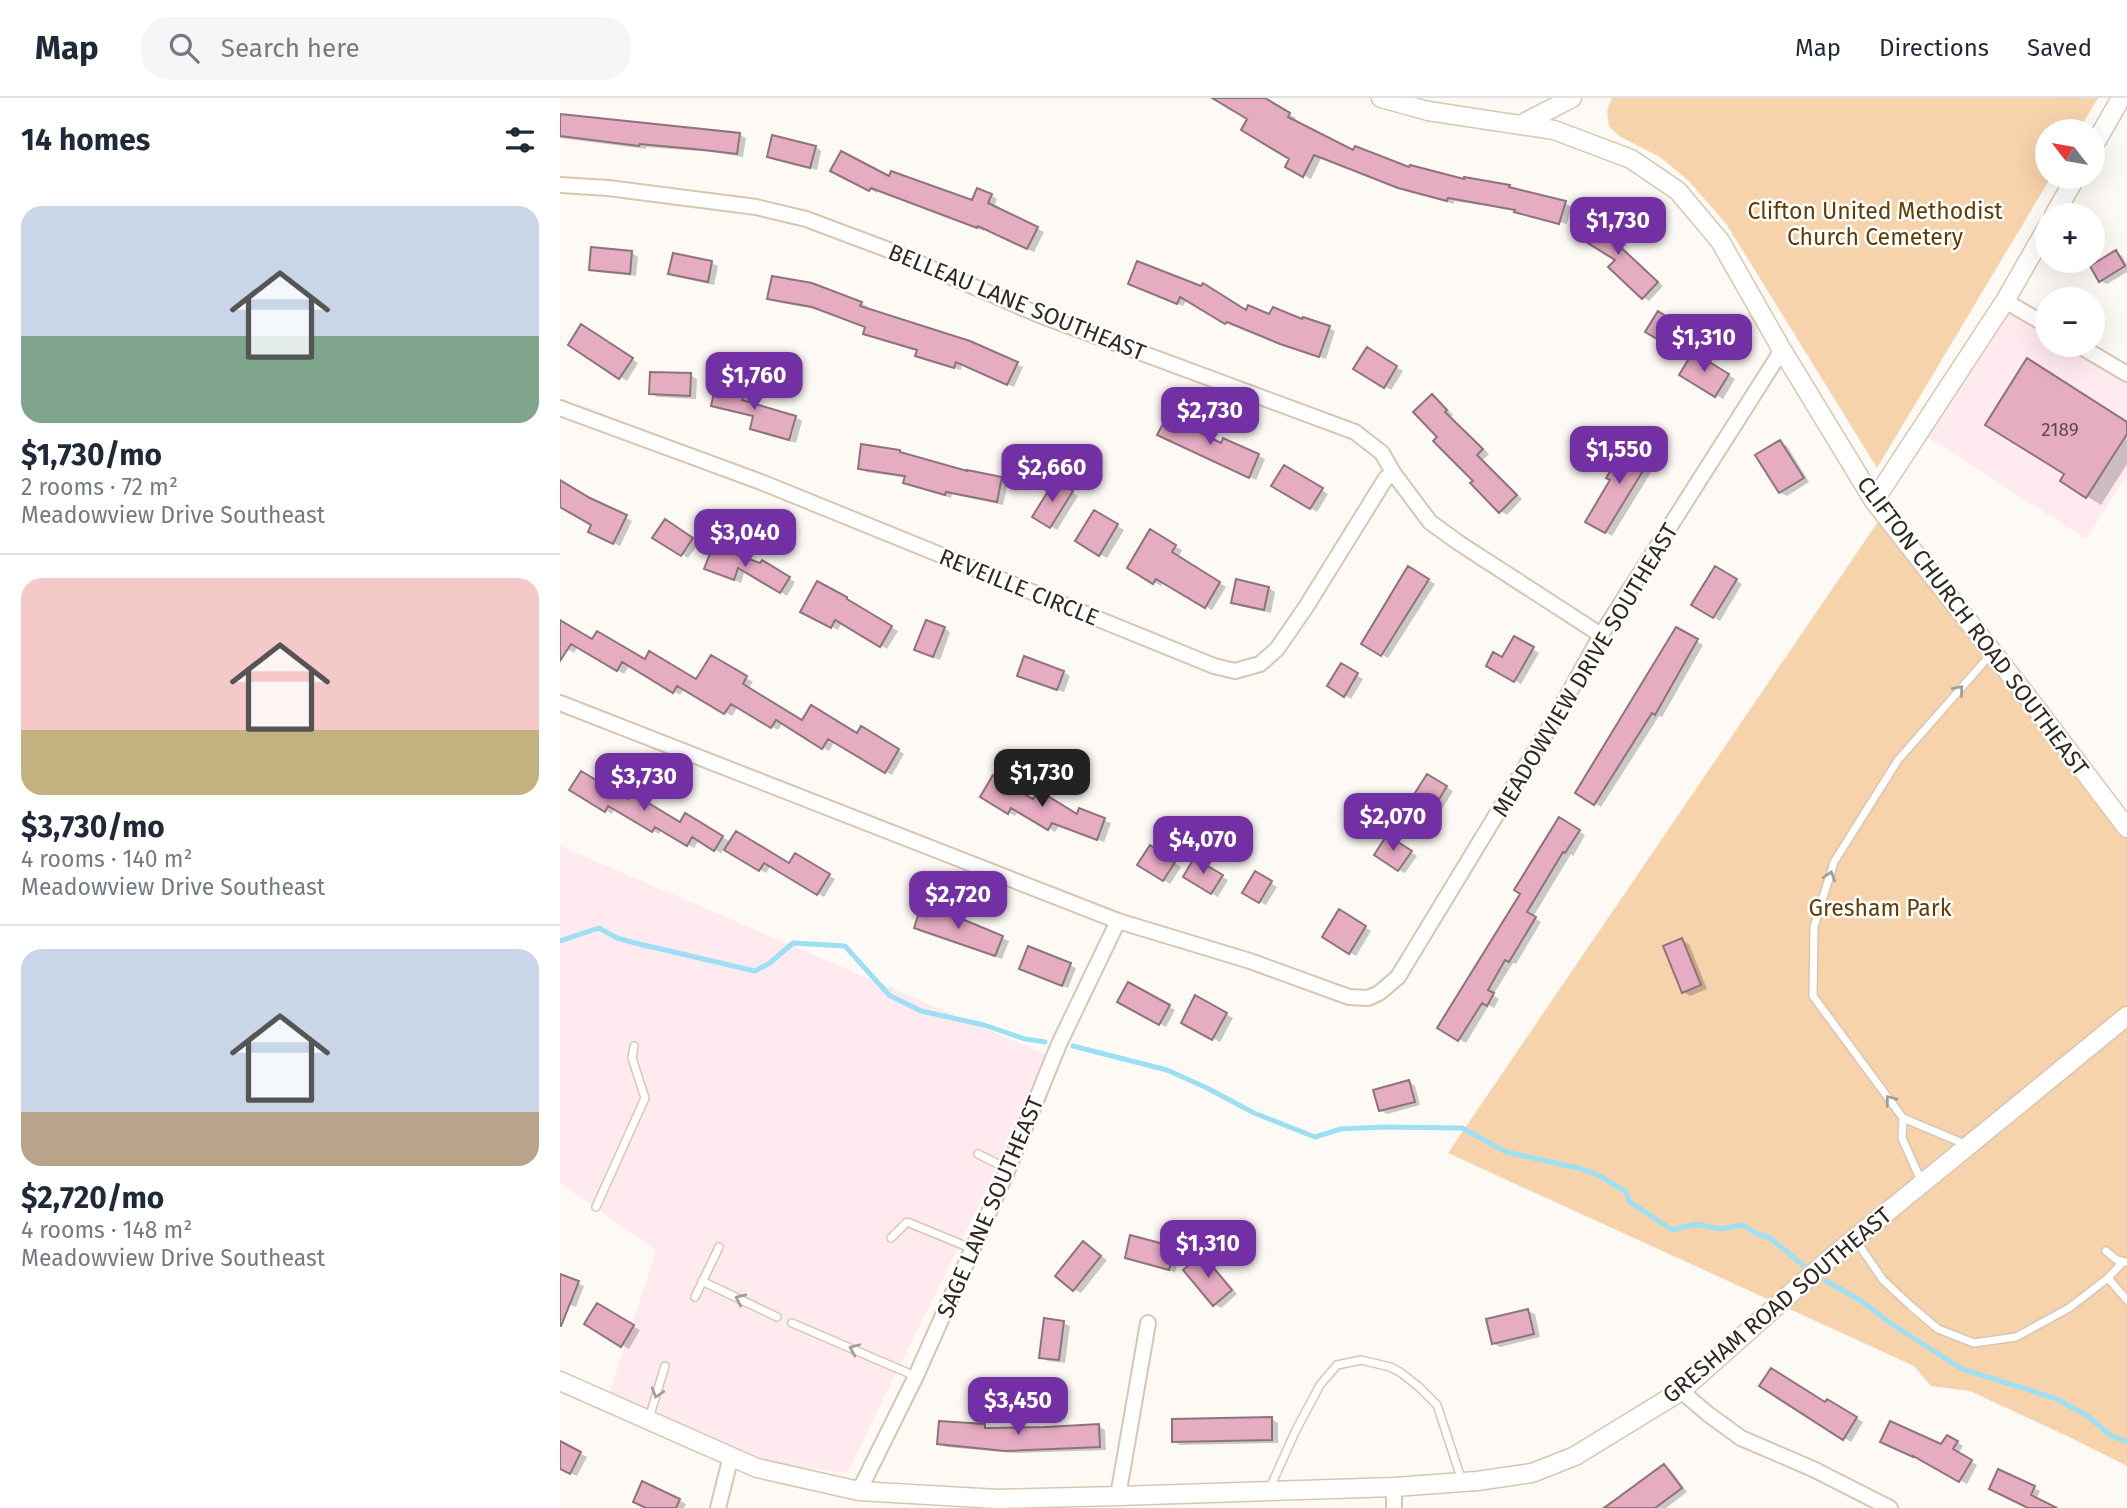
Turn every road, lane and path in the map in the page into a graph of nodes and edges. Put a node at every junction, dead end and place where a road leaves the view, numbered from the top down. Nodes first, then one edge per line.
1 (1381, 98) edge
2 (1572, 98) edge
3 (2121, 98) edge
4 (1520, 125) junction
5 (2105, 126) edge
6 (560, 185) edge
7 (2035, 249) edge
8 (2005, 301) junction
9 (2035, 318) edge
10 (1782, 350) junction
11 (2099, 357) edge
12 (2127, 373) edge
13 (560, 408) edge
14 (1394, 474) junction
15 (1874, 501) junction
16 (1601, 635) junction
17 (1993, 652) junction
18 (560, 703) edge
19 (2127, 828) edge
20 (1118, 921) junction
21 (2127, 1016) edge
22 (634, 1046) dead end
23 (1903, 1118) junction
24 (1968, 1146) junction
25 (978, 1154) dead end
26 (1008, 1169) junction
27 (1922, 1183) junction
28 (596, 1208) dead end
29 (891, 1238) dead end
30 (1854, 1238) junction
31 (719, 1247) dead end
32 (972, 1250) junction
33 (2106, 1251) dead end
34 (2125, 1262) edge
35 (2108, 1278) junction
36 (702, 1281) junction
37 (695, 1297) dead end
38 (2127, 1300) edge
39 (777, 1317) dead end
40 (792, 1323) dead end
41 (1149, 1323) dead end
42 (665, 1366) dead end
43 (916, 1376) junction
44 (560, 1381) edge
45 (1681, 1391) junction
46 (648, 1420) junction
47 (731, 1456) junction
48 (1463, 1482) junction
49 (1394, 1487) junction
50 (859, 1491) junction
51 (1269, 1491) junction
52 (1118, 1496) junction
53 (997, 1504) edge
54 (718, 1508) edge
55 (1394, 1508) edge
56 (1890, 1508) edge

1 - 4 street, CLIFTON CHURCH ROAD SOUTHEAST
2 - 4 street
3 - 5 street
4 - 10 street, CLIFTON CHURCH ROAD SOUTHEAST
6 - 14 street, BELLEAU LANE SOUTHEAST
7 - 8 street
8 - 9 street
8 - 15 street
10 - 15 street, CLIFTON CHURCH ROAD SOUTHEAST
10 - 16 street, MEADOWVIEW DRIVE SOUTHEAST
11 - 12 street
13 - 14 street, REVEILLE CIRCLE
14 - 16 street, BELLEAU LANE SOUTHEAST
15 - 17 street, CLIFTON CHURCH ROAD SOUTHEAST
16 - 20 street, MEADOWVIEW DRIVE SOUTHEAST
17 - 19 street, CLIFTON CHURCH ROAD SOUTHEAST
23 -> 17 lane
18 - 20 street, MEADOWVIEW DRIVE SOUTHEAST
20 - 26 street, SAGE LANE SOUTHEAST
21 - 24 street, GRESHAM ROAD SOUTHEAST
22 - 28 lane
23 - 24 lane
23 - 27 lane
24 - 27 street, GRESHAM ROAD SOUTHEAST
25 - 26 lane
26 - 32 street, SAGE LANE SOUTHEAST
27 - 30 street, GRESHAM ROAD SOUTHEAST
29 - 32 lane
30 - 35 lane
30 - 45 street, GRESHAM ROAD SOUTHEAST
31 - 36 lane
32 - 43 street, SAGE LANE SOUTHEAST
33 - 34 lane
34 - 35 lane
35 - 38 lane
36 - 37 lane
39 -> 36 lane
43 -> 40 lane
41 - 52 street
42 -> 46 lane
43 - 50 street, SAGE LANE SOUTHEAST
44 - 46 street, GRESHAM ROAD SOUTHEAST
45 - 48 street, GRESHAM ROAD SOUTHEAST
45 - 56 street
46 - 47 street, GRESHAM ROAD SOUTHEAST
47 - 50 street, GRESHAM ROAD SOUTHEAST
47 - 54 street
48 - 49 street, GRESHAM ROAD SOUTHEAST
48 - 51 lane
49 - 51 street, GRESHAM ROAD SOUTHEAST
49 - 55 street
50 - 53 street, GRESHAM ROAD SOUTHEAST
51 - 52 street, GRESHAM ROAD SOUTHEAST
52 - 53 street, GRESHAM ROAD SOUTHEAST

